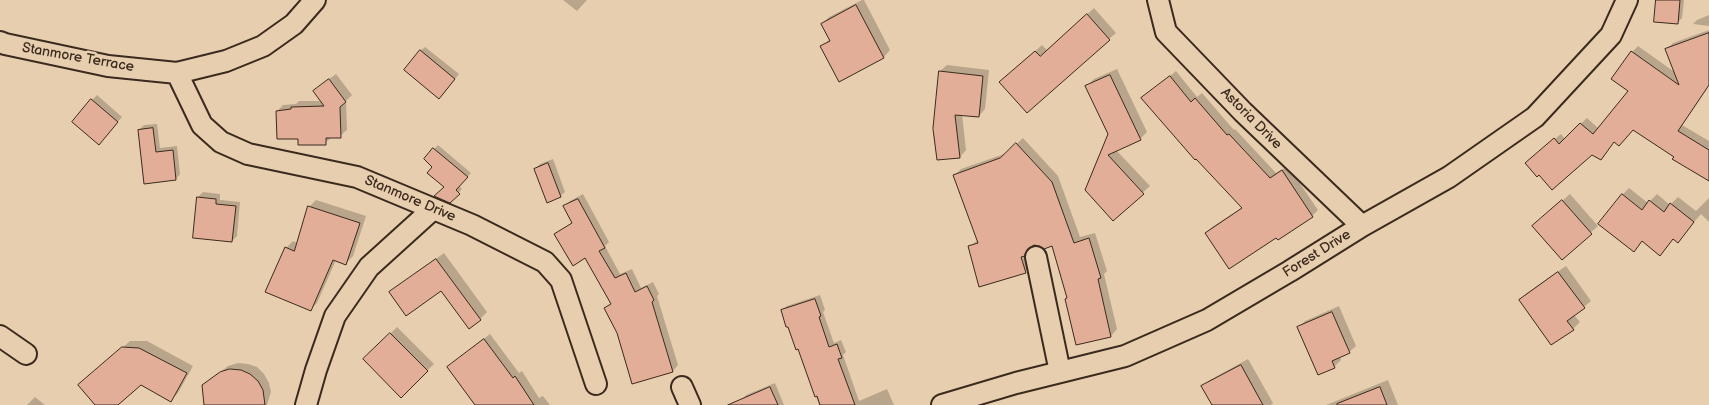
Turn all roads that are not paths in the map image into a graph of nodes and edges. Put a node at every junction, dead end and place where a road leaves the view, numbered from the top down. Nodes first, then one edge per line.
1 (315, 0) edge
2 (1158, 0) edge
3 (1627, 0) edge
4 (0, 42) edge
5 (177, 73) junction
6 (433, 209) junction
7 (1362, 226) junction
8 (1036, 257) dead end
9 (0, 336) edge
10 (26, 354) dead end
11 (1060, 372) junction
12 (596, 384) dead end
13 (306, 405) edge
14 (942, 405) edge

1 - 5 street, Stanmore Terrace
2 - 7 street, Astoria Drive
3 - 7 street, Forest Drive
4 - 5 street, Stanmore Terrace
5 - 6 street, Stanmore Drive
6 - 12 street, Stanmore Drive
6 - 13 street
7 - 11 street, Forest Drive
8 - 11 street
9 - 10 street
11 - 14 street, Forest Drive

